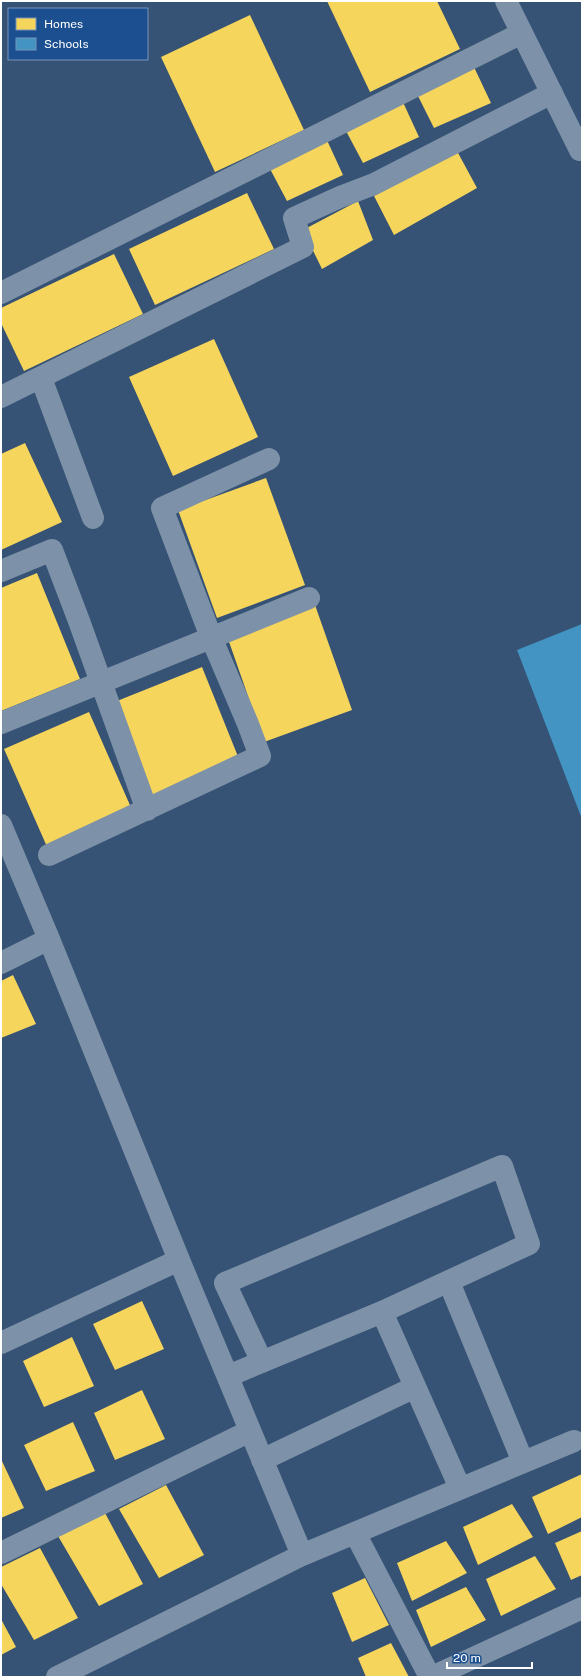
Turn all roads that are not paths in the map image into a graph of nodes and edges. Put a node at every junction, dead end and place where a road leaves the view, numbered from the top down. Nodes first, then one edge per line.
1 (506, 1) edge
2 (522, 33) junction
3 (552, 93) junction
4 (580, 150) dead end
5 (1, 293) edge
6 (41, 378) junction
7 (1, 397) edge
8 (269, 459) dead end
9 (93, 518) dead end
10 (1, 571) edge
11 (309, 598) dead end
12 (212, 637) junction
13 (101, 682) junction
14 (1, 723) edge
15 (147, 810) junction
16 (1, 825) edge
17 (49, 855) dead end
18 (49, 939) junction
19 (1, 963) edge
20 (179, 1260) junction
21 (449, 1282) junction
22 (382, 1312) junction
23 (1, 1343) edge
24 (262, 1362) junction
25 (228, 1376) junction
26 (415, 1387) junction
27 (250, 1431) junction
28 (574, 1441) dead end
29 (262, 1460) junction
30 (523, 1462) junction
31 (460, 1488) junction
32 (355, 1533) junction
33 (1, 1553) edge
34 (302, 1555) junction
35 (582, 1608) edge
36 (57, 1677) edge
37 (431, 1677) edge

1 - 2 street
2 - 3 street
2 - 5 street
3 - 4 street
3 - 6 street
6 - 7 street
6 - 9 street
8 - 12 street
10 - 13 street
11 - 12 street
12 - 13 street
12 - 15 street
13 - 14 street
13 - 15 street
15 - 17 street
16 - 18 street
18 - 19 street
18 - 20 street
20 - 23 street
20 - 25 street
21 - 22 street
21 - 24 street
21 - 30 street
22 - 24 street
22 - 26 street
24 - 25 street
25 - 27 street
26 - 29 street
26 - 31 street
27 - 29 street
27 - 33 street
28 - 30 street
29 - 34 street
30 - 31 street
31 - 32 street
32 - 34 street
32 - 37 street
34 - 36 street
35 - 37 street

